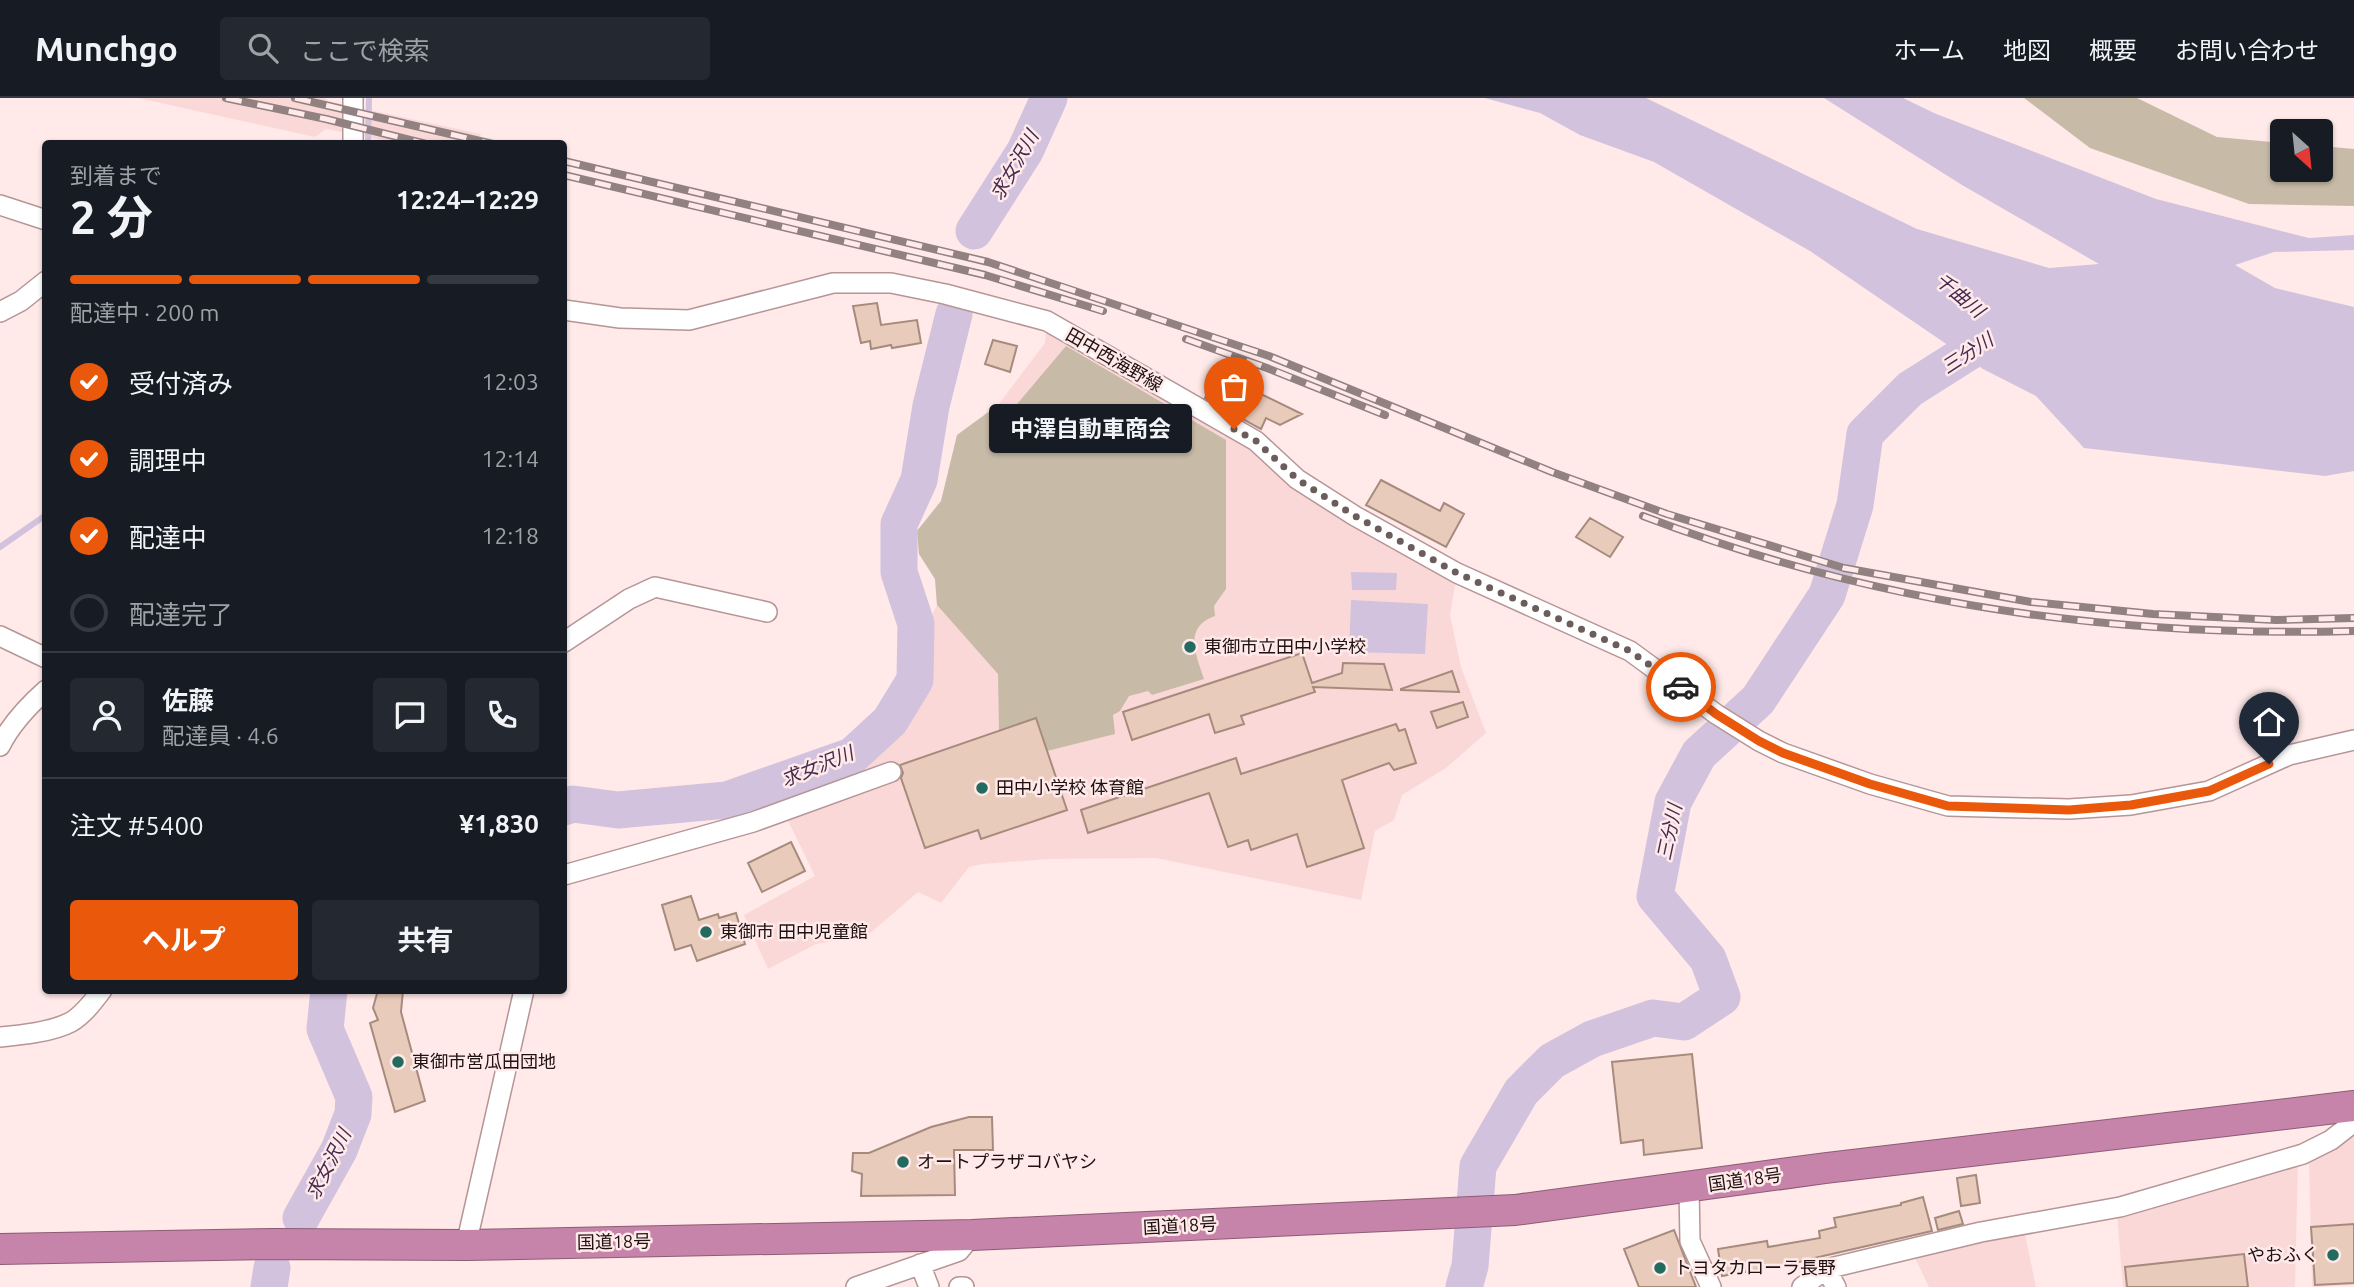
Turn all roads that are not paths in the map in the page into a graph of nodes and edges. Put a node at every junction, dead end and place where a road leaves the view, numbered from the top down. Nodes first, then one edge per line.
1 (353, 98) edge
2 (353, 140) edge
3 (0, 205) edge
4 (42, 219) edge
5 (42, 284) edge
6 (567, 310) edge
7 (0, 312) edge
8 (767, 612) dead end
9 (0, 636) edge
10 (567, 640) edge
11 (42, 656) edge
12 (42, 694) edge
13 (2354, 740) edge
14 (0, 746) edge
15 (891, 772) dead end
16 (567, 874) edge
17 (99, 994) edge
18 (523, 994) edge
19 (0, 1037) edge
20 (2354, 1106) edge
21 (2354, 1122) edge
22 (1689, 1188) junction
23 (972, 1235) junction
24 (466, 1245) junction
25 (0, 1249) edge
26 (920, 1264) junction
27 (1826, 1269) junction
28 (856, 1287) edge
29 (929, 1287) edge
30 (1711, 1287) edge
31 (1802, 1287) edge
32 (1836, 1287) edge

1 - 2 street
3 - 4 street
5 - 7 street
6 - 13 street, 田中西海野線
8 - 10 street
9 - 11 street
12 - 14 street
15 - 16 street
17 - 19 street
18 - 24 street
20 - 22 highway, 国道18号
21 - 27 street
22 - 23 highway, 国道18号
22 - 30 street
23 - 24 highway, 国道18号
23 - 26 street
24 - 25 highway, 国道18号
26 - 28 street
26 - 29 street
27 - 31 street
27 - 32 street

